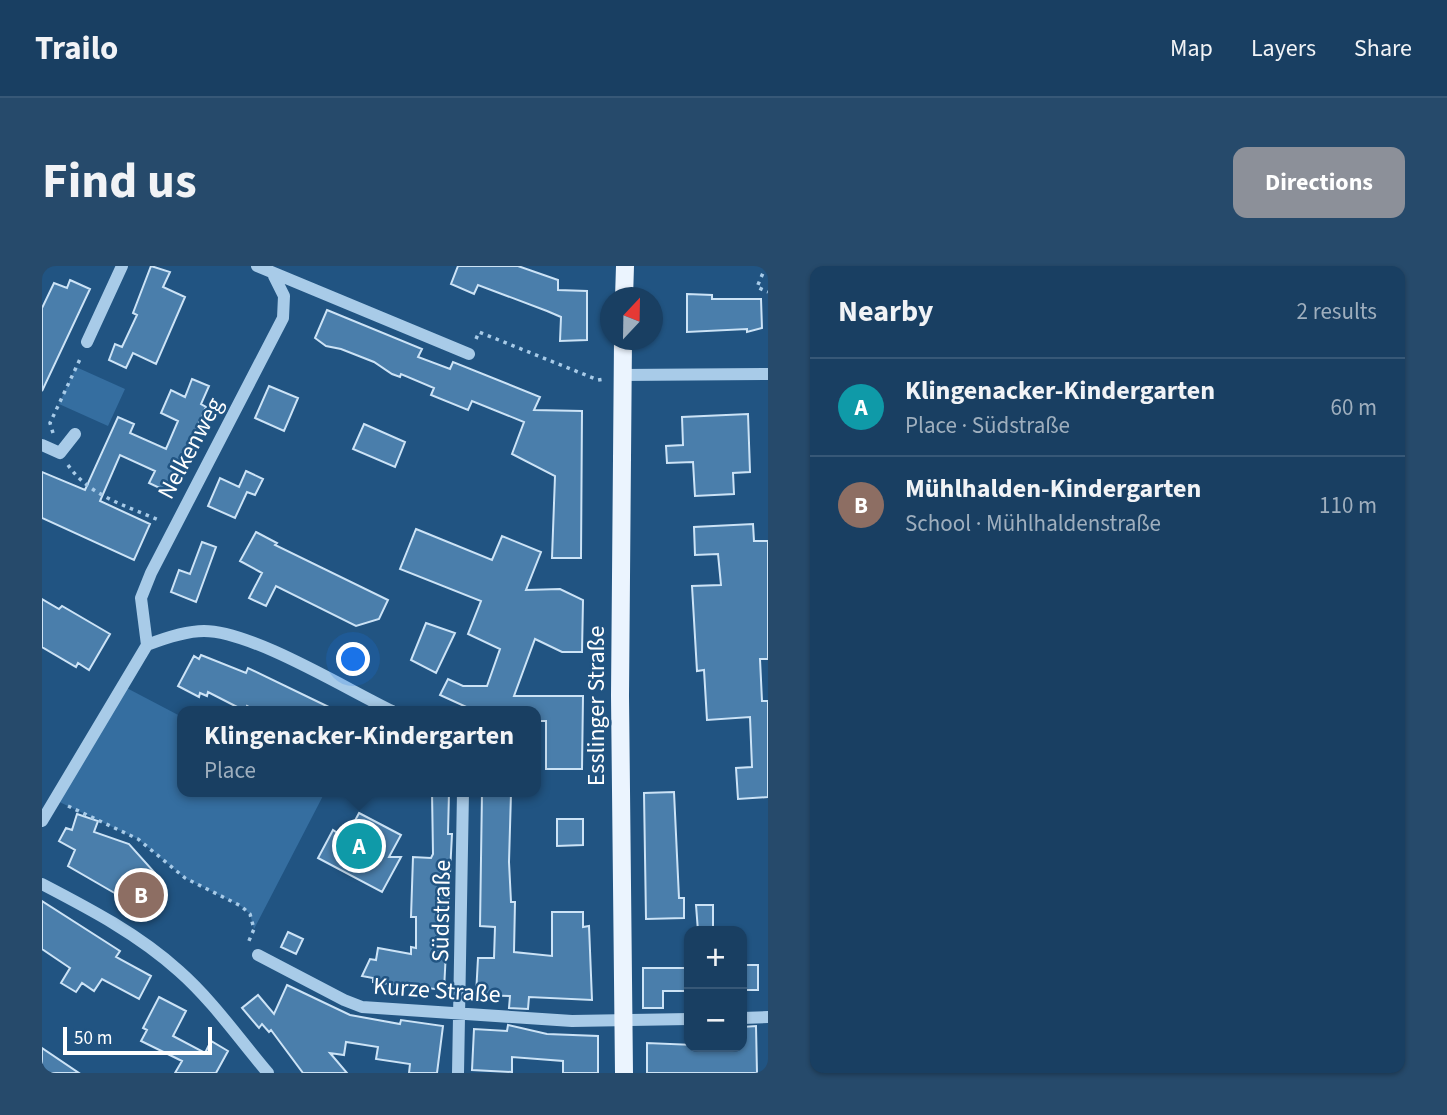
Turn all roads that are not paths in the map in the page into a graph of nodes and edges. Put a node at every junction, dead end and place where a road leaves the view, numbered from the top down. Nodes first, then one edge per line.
1 (122, 266) edge
2 (257, 266) edge
3 (625, 266) edge
4 (275, 276) junction
5 (624, 287) edge
6 (87, 342) road end
7 (622, 350) edge
8 (469, 354) road end
9 (768, 374) edge
10 (621, 375) junction
11 (75, 434) dead end
12 (42, 445) edge
13 (147, 645) junction
14 (382, 706) edge
15 (463, 797) edge
16 (42, 821) edge
17 (42, 884) edge
18 (258, 955) road end
19 (461, 1013) junction
20 (768, 1017) edge
21 (684, 1018) edge
22 (747, 1018) edge
23 (624, 1020) junction
24 (268, 1073) edge
25 (458, 1073) edge
26 (624, 1073) edge

1 - 6 street
2 - 4 street
3 - 5 main road
4 - 8 street
4 - 13 street, Nelkenweg
7 - 10 main road, Esslinger Straße
9 - 10 street
10 - 23 main road, Esslinger Straße
11 - 12 street
13 - 14 street
13 - 16 street
15 - 19 street, Südstraße
17 - 24 street
18 - 19 street, Kurze Straße
19 - 23 street, Kurze Straße
19 - 25 street, Südstraße
20 - 22 street
21 - 23 street, Kurze Straße
23 - 26 main road, Esslinger Straße

